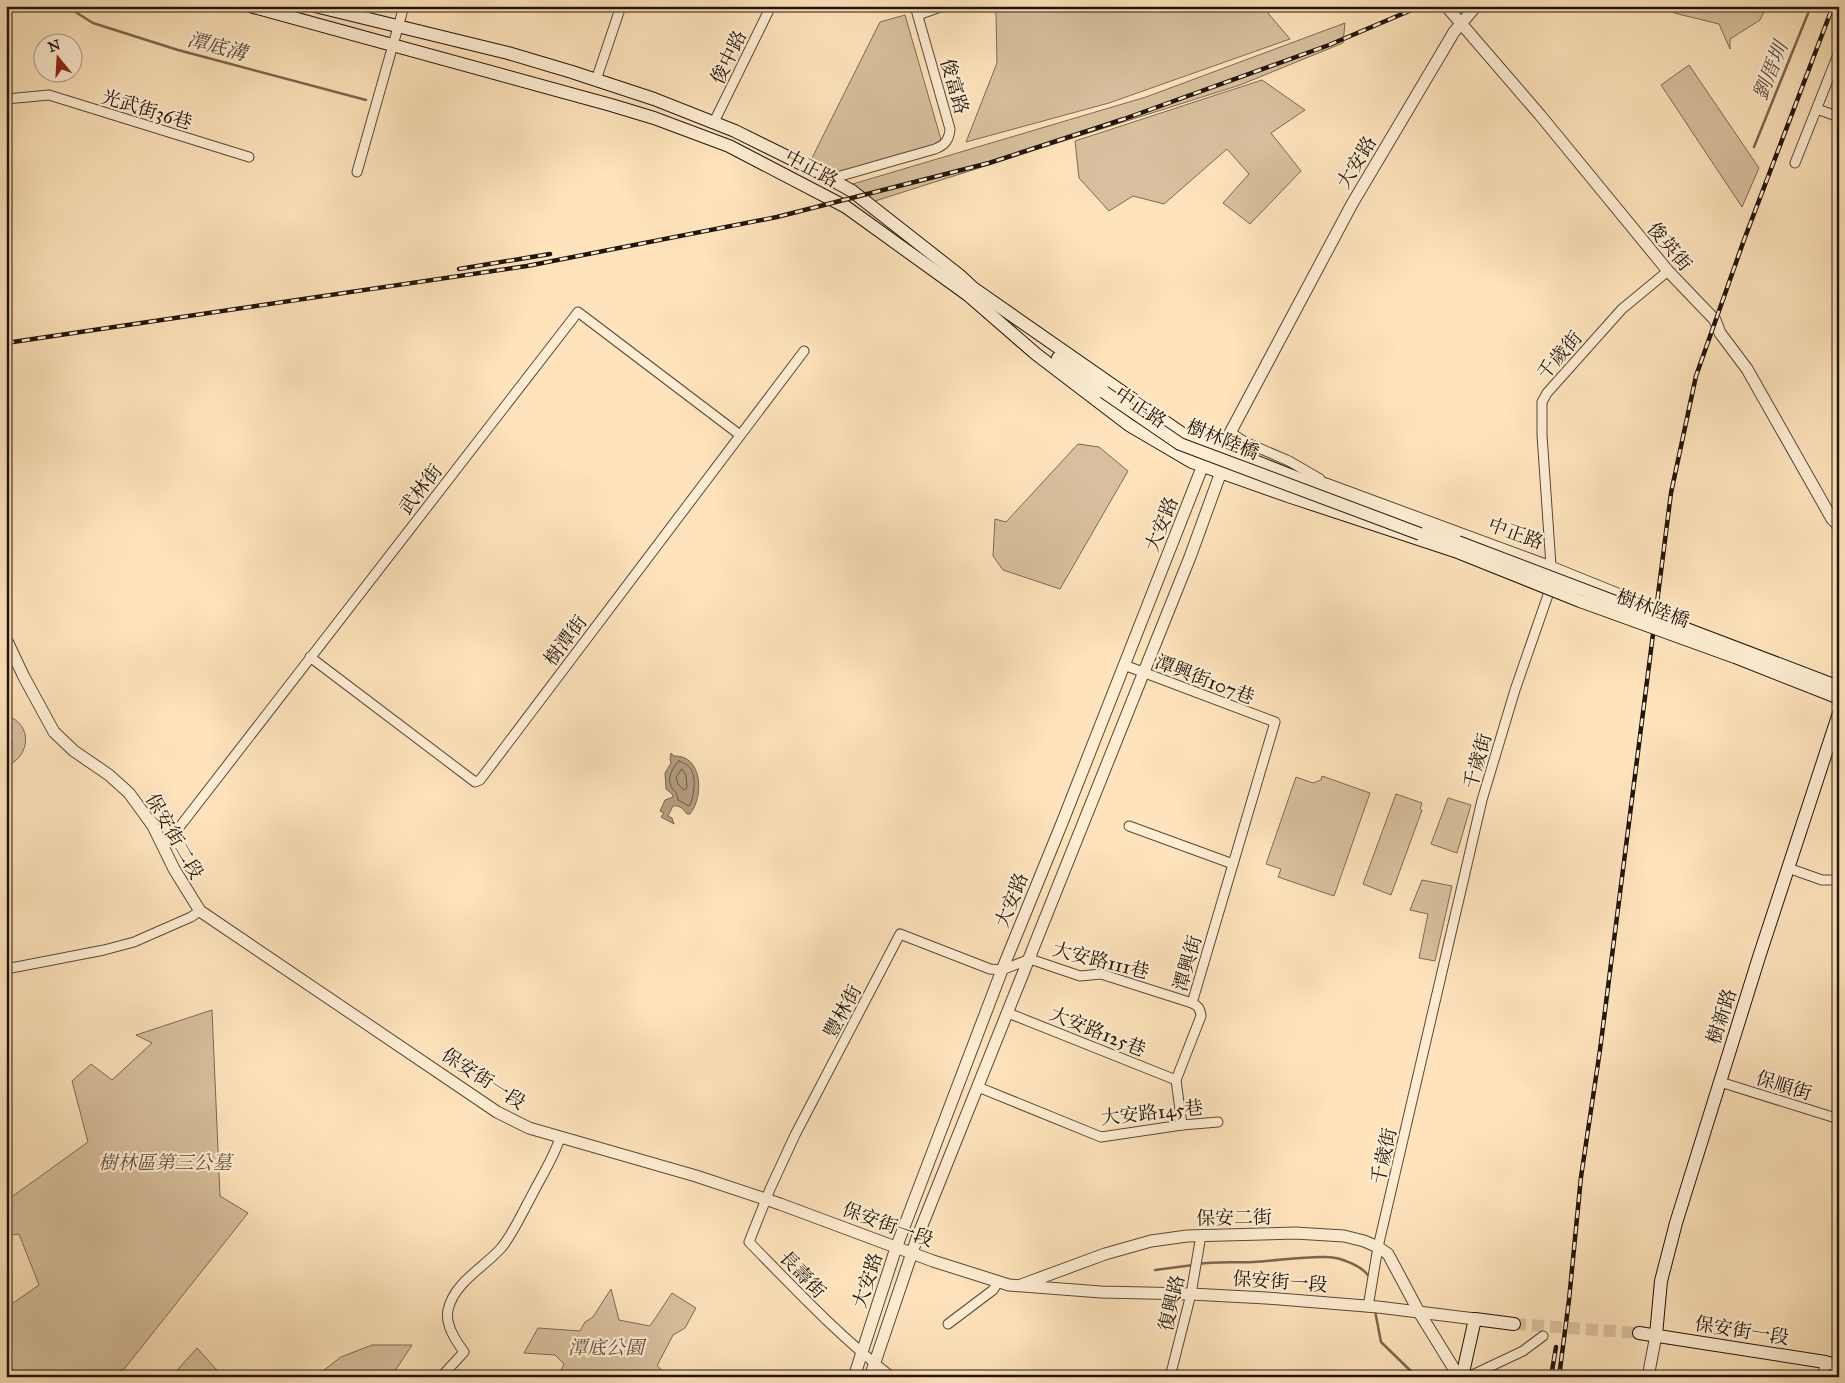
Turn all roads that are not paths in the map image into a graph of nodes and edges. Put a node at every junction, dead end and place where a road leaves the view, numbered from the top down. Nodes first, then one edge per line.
1 (250, 6) edge
2 (315, 6) edge
3 (404, 6) edge
4 (621, 6) edge
5 (771, 6) edge
6 (943, 6) edge
7 (1446, 6) edge
8 (1476, 6) edge
9 (917, 11) edge
10 (1461, 24) junction
11 (398, 28) junction
12 (442, 38) junction
13 (392, 45) junction
14 (1839, 52) edge
15 (436, 57) junction
16 (596, 80) junction
17 (6, 99) edge
18 (1817, 109) junction
19 (1839, 118) edge
20 (714, 122) junction
21 (249, 157) dead end
22 (1795, 163) dead end
23 (816, 170) junction
24 (357, 172) dead end
25 (830, 179) junction
26 (806, 186) junction
27 (1668, 271) junction
28 (971, 292) junction
29 (804, 351) dead end
30 (1230, 432) junction
31 (740, 435) junction
32 (1222, 448) junction
33 (1203, 465) junction
34 (1271, 468) junction
35 (1222, 472) junction
36 (1326, 482) junction
37 (1290, 497) joint
38 (1839, 526) edge
39 (1457, 547) junction
40 (1552, 566) junction
41 (1635, 600) dead end
42 (6, 639) edge
43 (310, 657) junction
44 (1124, 665) junction
45 (1144, 673) junction
46 (1839, 687) edge
47 (1839, 698) edge
48 (1839, 713) edge
49 (1275, 722) joint
50 (1129, 826) dead end
51 (164, 847) junction
52 (1233, 864) junction
53 (1788, 868) junction
54 (1839, 880) edge
55 (200, 911) junction
56 (1030, 958) junction
57 (6, 969) edge
58 (1002, 970) junction
59 (302, 980) joint
60 (1192, 1003) junction
61 (1008, 1013) junction
62 (1176, 1080) junction
63 (1720, 1082) junction
64 (978, 1087) junction
65 (1839, 1120) edge
66 (1218, 1122) dead end
67 (1182, 1125) junction
68 (560, 1138) junction
69 (766, 1200) junction
70 (1201, 1235) junction
71 (1378, 1247) junction
72 (896, 1248) junction
73 (912, 1254) junction
74 (998, 1282) junction
75 (1018, 1286) junction
76 (1191, 1294) junction
77 (1373, 1307) junction
78 (1419, 1312) junction
79 (1475, 1319) junction
80 (948, 1324) dead end
81 (1514, 1324) tunnel mouth
82 (1639, 1333) tunnel mouth
83 (1656, 1335) junction
84 (1543, 1336) dead end
85 (862, 1353) junction
86 (874, 1363) junction
87 (1825, 1364) junction
88 (1839, 1366) edge
89 (441, 1377) edge
90 (854, 1377) edge
91 (870, 1377) edge
92 (892, 1377) edge
93 (1170, 1377) edge
94 (1461, 1377) edge
95 (1468, 1377) edge
96 (1648, 1377) edge
97 (1823, 1377) edge

1 - 13 main road, 中正路
2 - 11 main road, 中正路
3 - 11 street
4 - 16 street
5 - 20 street, 俊中路
6 - 9 street
7 - 10 street, 俊英街
8 - 10 street, 大安路
9 - 25 street, 俊富路
10 - 27 street, 俊英街
10 - 30 street, 大安路
11 - 12 main road, 中正路
11 - 13 street
12 - 15 main road
12 - 16 main road, 中正路
13 - 15 main road, 中正路
13 - 24 street
14 - 18 street
15 - 26 main road, 中正路
16 - 20 main road, 中正路
17 - 21 street, 光武街36巷
18 - 19 street
18 - 22 street
20 - 23 main road, 中正路
23 - 25 main road, 中正路
23 - 26 main road
25 - 28 main road, 中正路
26 - 28 main road, 中正路
27 - 38 street, 俊英街
27 - 40 street, 千歲街
28 - 32 main road, 中正路
28 - 33 main road, 中正路
28 - 39 main road, 樹林陸橋, bridge
29 - 31 street, 樹潭街
30 - 32 street, 大安路
30 - 36 street
31 - 43 street, 武林街
31 - 43 street, 樹潭街
32 - 33 street, 大安路
32 - 34 main road, 中正路
32 - 35 street, 大安路
33 - 35 main road, 中正路
33 - 44 street, 大安路
34 - 36 street
34 - 39 main road, 樹林陸橋
35 - 37 main road, 中正路
35 - 45 street, 大安路
36 - 40 street, 中正路
37 - 39 main road, 樹林陸橋
39 - 46 main road, 樹林陸橋, bridge
39 - 47 main road, 樹林陸橋, bridge
40 - 41 street, 中正路
40 - 71 street, 千歲街
42 - 51 street, 保安街二段
43 - 51 street, 武林街
44 - 45 street, 潭興街107巷
44 - 58 street, 大安路
45 - 49 street, 潭興街107巷
45 - 56 street, 大安路
48 - 53 main road, 樹新路
49 - 52 street, 潭興街
50 - 52 street
51 - 55 street, 保安街二段
52 - 60 street, 潭興街
53 - 54 street
53 - 63 main road, 樹新路
55 - 57 street
55 - 59 street, 保安街二段
56 - 58 street
56 - 60 street, 大安路111巷
56 - 61 street, 大安路
58 - 69 street, 豐林街
58 - 72 street, 大安路
59 - 68 street, 保安街一段
60 - 62 street, 潭興街
61 - 62 street, 大安路125巷
61 - 64 street, 大安路
62 - 67 street, 潭興街
63 - 65 street, 保順街
63 - 83 main road, 樹新路
64 - 67 street, 大安路145巷
64 - 73 street, 大安路
66 - 67 street, 大安路145巷
68 - 69 street, 保安街一段
68 - 89 street
69 - 72 street, 保安街一段
69 - 85 street, 長壽街
70 - 71 street, 保安二街
70 - 75 street, 保安二街
70 - 76 street, 復興路
71 - 77 street, 千歲街
71 - 78 street, 保安二街
72 - 73 street, 保安街一段
72 - 85 street, 大安路
73 - 74 street, 保安街一段
73 - 86 street, 大安路
74 - 75 street, 保安街一段
74 - 80 street
75 - 76 street, 保安街一段
76 - 77 street, 保安街一段
76 - 93 street, 復興路
77 - 78 street, 保安街一段
78 - 79 street, 保安街一段
78 - 94 street, 保安二街
79 - 81 main road, 保安街一段
79 - 94 main road
82 - 83 main road, 保安街一段
83 - 87 main road, 保安街一段
83 - 96 street
84 - 95 street
85 - 86 street, 長壽街
85 - 90 street, 大安路
86 - 91 street, 大安路
86 - 92 street, 長壽街
87 - 88 main road, 保安街一段
87 - 97 street

